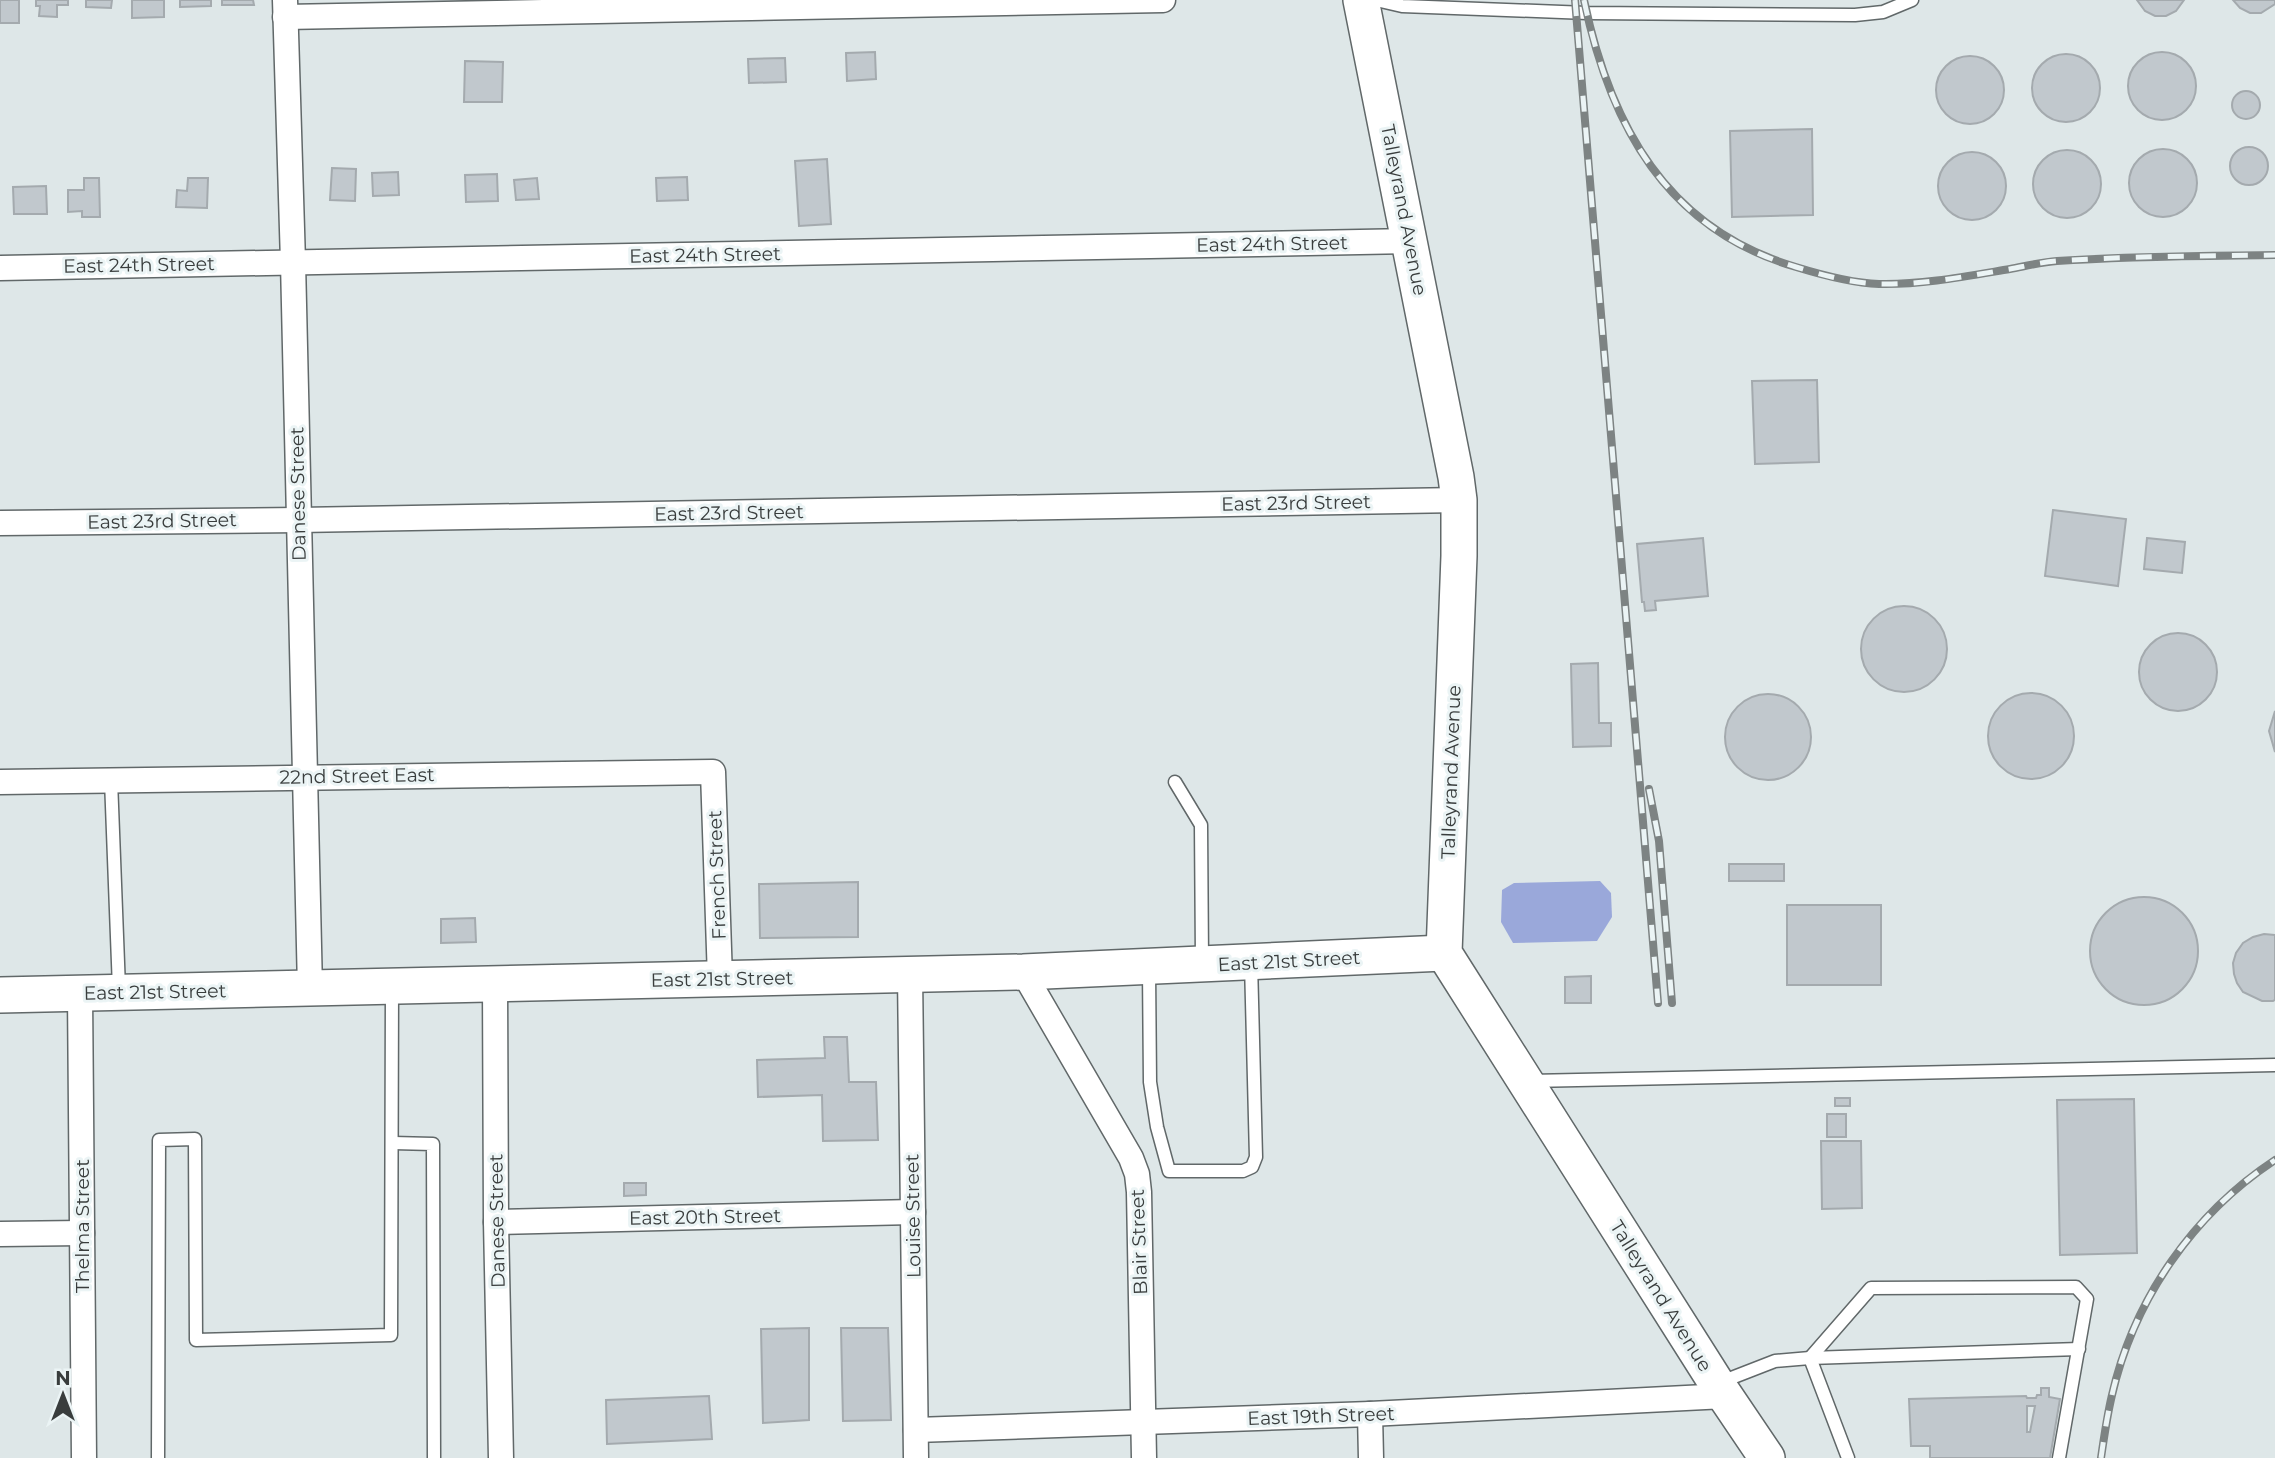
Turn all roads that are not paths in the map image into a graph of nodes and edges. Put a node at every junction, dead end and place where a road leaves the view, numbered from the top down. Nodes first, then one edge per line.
1 (1163, 0) edge
2 (1362, 0) edge
3 (1376, 0) edge
4 (1912, 0) edge
5 (285, 8) edge
6 (1411, 242) junction
7 (293, 262) junction
8 (0, 268) edge
9 (1459, 500) junction
10 (299, 520) junction
11 (0, 523) edge
12 (713, 772) joint
13 (305, 777) junction
14 (111, 780) junction
15 (0, 782) edge
16 (1175, 782) dead end
17 (1444, 953) junction
18 (1251, 963) junction
19 (1202, 965) junction
20 (1149, 967) junction
21 (1023, 972) junction
22 (909, 974) junction
23 (720, 979) junction
24 (495, 984) junction
25 (392, 987) junction
26 (310, 989) junction
27 (119, 993) junction
28 (80, 994) junction
29 (0, 995) edge
30 (2275, 1065) edge
31 (1526, 1082) junction
32 (393, 1143) junction
33 (913, 1212) junction
34 (496, 1222) junction
35 (82, 1233) junction
36 (0, 1234) edge
37 (2078, 1349) junction
38 (1810, 1358) junction
39 (1721, 1390) junction
40 (1370, 1414) junction
41 (1144, 1422) junction
42 (916, 1430) junction
43 (84, 1458) edge
44 (158, 1458) edge
45 (434, 1458) edge
46 (501, 1458) edge
47 (916, 1458) edge
48 (1144, 1458) edge
49 (1371, 1458) edge
50 (1767, 1458) edge
51 (1847, 1458) edge
52 (2059, 1458) edge

1 - 5 street
2 - 6 street, Talleyrand Avenue
3 - 4 lane
5 - 7 street, Danese Street
6 - 7 street, East 24th Street
6 - 9 street, Talleyrand Avenue
7 - 8 street, East 24th Street
7 - 10 street, Danese Street
9 - 10 street, East 23rd Street
9 - 17 street, Talleyrand Avenue
10 - 11 street, East 23rd Street
10 - 13 street, Danese Street
12 - 13 street, 22nd Street East
12 - 23 street, French Street
13 - 14 street, 22nd Street East
13 - 26 street, Danese Street
14 - 15 street, 22nd Street East
14 - 27 lane
16 - 19 lane
17 - 18 street, East 21st Street
17 - 31 street, Talleyrand Avenue
18 - 19 street, East 21st Street
18 - 20 lane
19 - 20 street, East 21st Street
20 - 21 street, East 21st Street
21 - 22 street, East 21st Street
21 - 41 street, Blair Street
22 - 23 street, East 21st Street
22 - 33 street, Louise Street
23 - 24 street, East 21st Street
24 - 25 street, East 21st Street
24 - 34 street, Danese Street
25 - 26 street, East 21st Street
25 - 32 lane
26 - 27 street, East 21st Street
27 - 28 street, East 21st Street
28 - 29 street, East 21st Street
28 - 35 street, Thelma Street
30 - 31 lane
31 - 39 street, Talleyrand Avenue
32 - 44 lane
32 - 45 lane
33 - 34 street, East 20th Street
33 - 42 street, Louise Street
34 - 46 street, Danese Street
35 - 36 street
35 - 43 street, Thelma Street
37 - 38 lane
37 - 38 lane
37 - 52 lane
38 - 39 lane
38 - 51 lane
39 - 40 street, East 19th Street
39 - 50 street, Talleyrand Avenue
40 - 41 street, East 19th Street
40 - 49 street
41 - 42 street, East 19th Street
41 - 48 street, Blair Street
42 - 47 street, Louise Street

